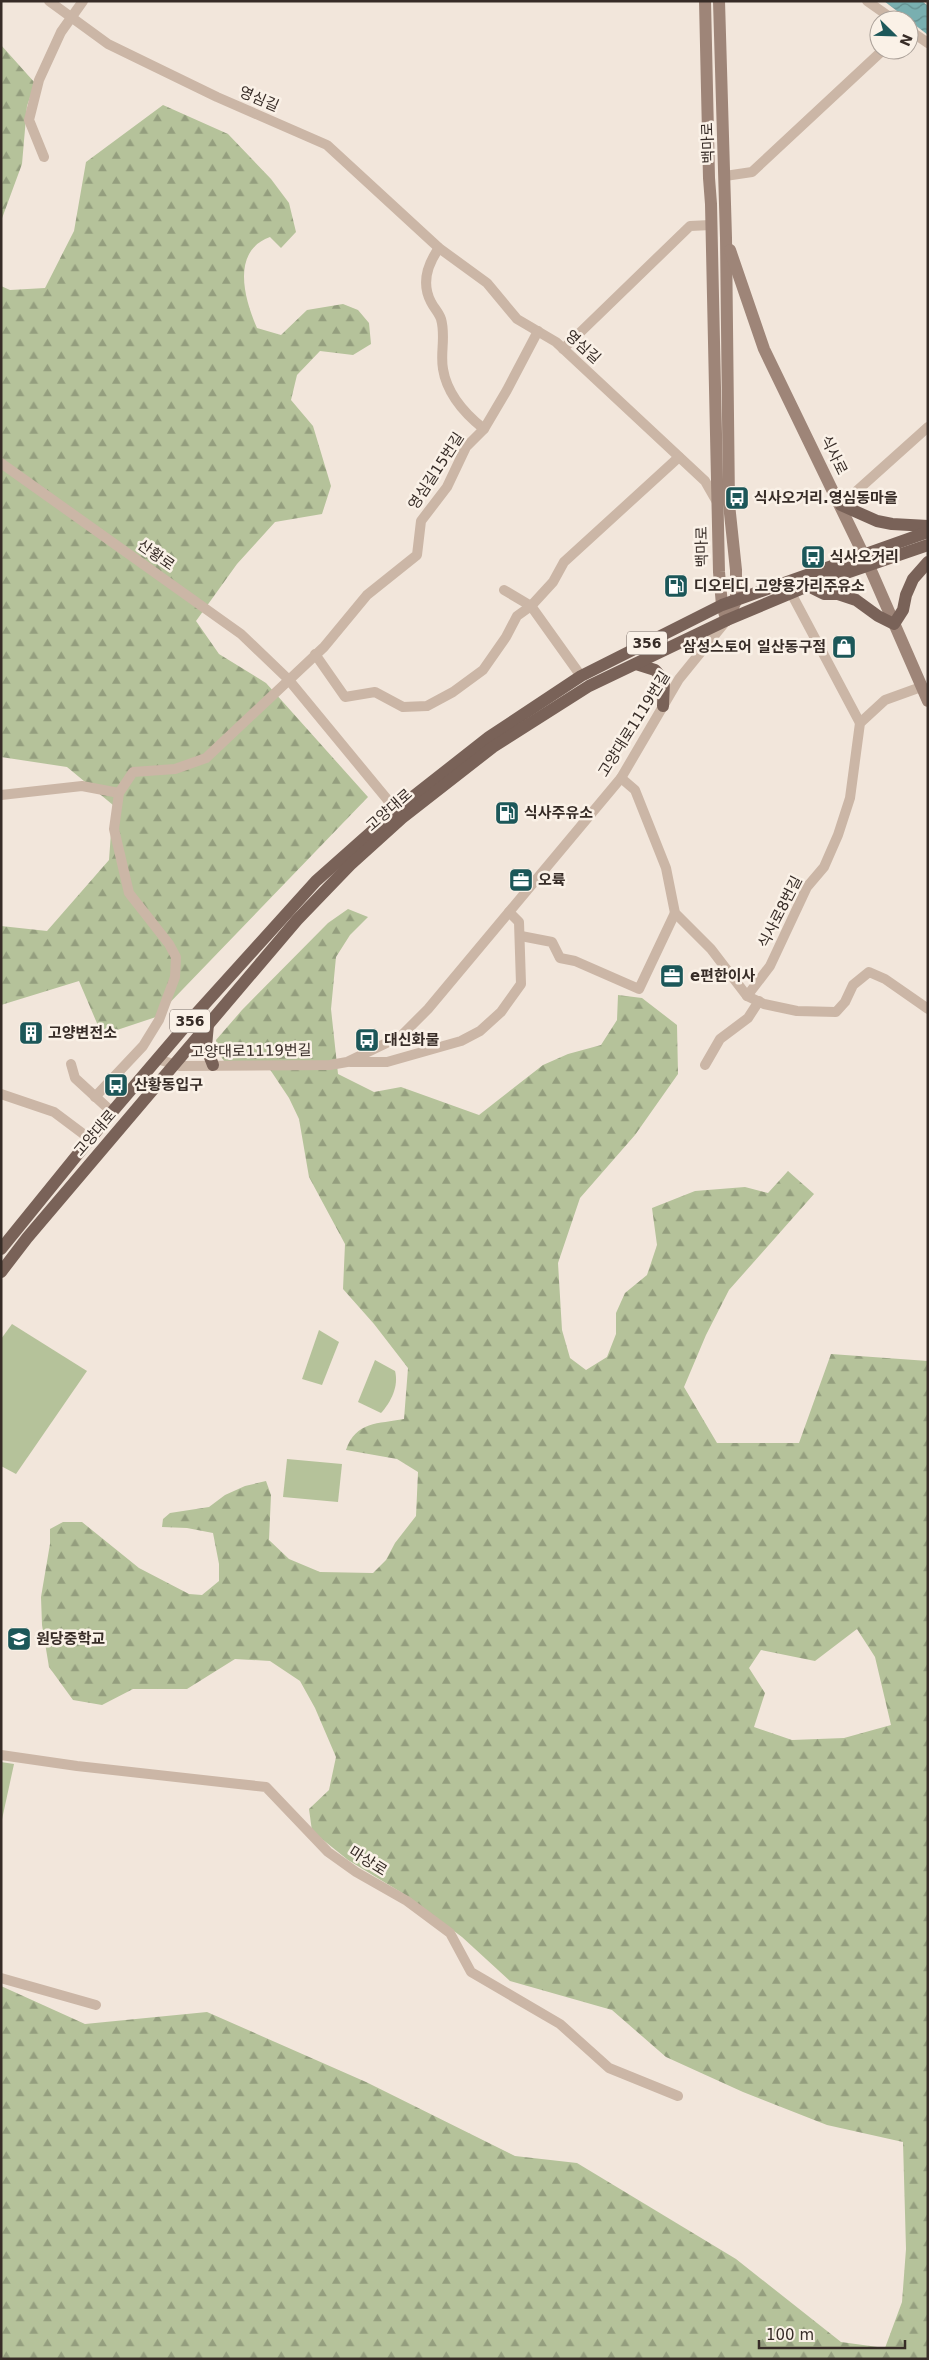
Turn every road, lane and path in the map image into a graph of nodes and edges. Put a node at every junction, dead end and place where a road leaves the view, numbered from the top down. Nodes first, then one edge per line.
1 (49, 1) edge
2 (83, 1) edge
3 (705, 1) edge
4 (719, 1) edge
5 (867, 1) edge
6 (880, 10) edge
7 (72, 17) junction
8 (873, 60) edge
9 (44, 157) dead end
10 (725, 176) junction
11 (711, 225) junction
12 (726, 238) junction
13 (440, 248) junction
14 (538, 331) junction
15 (563, 348) junction
16 (928, 427) edge
17 (484, 429) junction
18 (679, 457) junction
19 (1, 463) edge
20 (718, 503) junction
21 (841, 505) junction
22 (928, 526) edge
23 (928, 532) edge
24 (928, 545) edge
25 (862, 554) junction
26 (928, 562) edge
27 (869, 566) junction
28 (808, 586) junction
29 (504, 590) dead end
30 (791, 594) junction
31 (736, 601) junction
32 (722, 605) junction
33 (531, 606) junction
34 (727, 620) junction
35 (894, 624) junction
36 (316, 654) junction
37 (636, 664) junction
38 (581, 676) junction
39 (288, 679) junction
40 (921, 686) junction
41 (928, 701) edge
42 (663, 706) junction
43 (860, 723) junction
44 (621, 778) junction
45 (119, 793) junction
46 (1, 796) edge
47 (396, 810) junction
48 (509, 912) junction
49 (675, 913) junction
50 (521, 936) junction
51 (747, 996) junction
52 (759, 1001) junction
53 (928, 1009) edge
54 (208, 1023) junction
55 (157, 1059) junction
56 (347, 1062) junction
57 (71, 1064) dead end
58 (213, 1064) junction
59 (175, 1065) junction
60 (705, 1065) dead end
61 (1, 1094) edge
62 (96, 1097) junction
63 (112, 1112) junction
64 (90, 1138) junction
65 (1, 1249) edge
66 (1, 1272) edge
67 (1, 1755) edge
68 (1, 1978) edge
69 (96, 2005) dead end
70 (678, 2096) dead end

1 - 7 street, 영심길
2 - 7 street
3 - 11 main road, 백마로
4 - 10 main road, 백마로
5 - 6 street
7 - 9 street
7 - 13 street, 영심길
8 - 10 street
10 - 12 main road, 백마로
11 - 12 main road
11 - 15 street
11 - 20 main road, 백마로
12 - 21 main road, 식사로
12 - 31 main road, 백마로
13 - 14 street, 영심길
13 - 17 street
14 - 15 street, 영심길
14 - 17 street, 영심길15번길
15 - 18 street, 영심길
16 - 21 street
17 - 36 street, 영심길15번길
18 - 20 street, 영심길
18 - 33 street
19 - 39 street, 산황로
20 - 32 main road, 백마로
21 - 22 main road
21 - 25 main road, 식사로
23 - 25 main road, 고양대로 / 356
24 - 27 main road, 고양대로 / 356
25 - 27 main road, 식사로
25 - 31 main road, 고양대로 / 356
26 - 35 main road
27 - 28 main road, 고양대로 / 356
27 - 35 main road, 식사로
28 - 30 main road, 고양대로 / 356
28 - 35 main road
29 - 33 street
30 - 34 main road, 고양대로 / 356
30 - 43 street
31 - 32 main road, 고양대로 / 356
31 - 34 main road, 백마로
32 - 34 main road, 백마로
32 - 38 main road, 고양대로 / 356
33 - 36 street
33 - 38 street
34 - 37 main road, 고양대로 / 356
34 - 42 street, 고양대로1119번길
35 - 40 main road, 식사로
36 - 39 street, 영심길15번길
37 - 42 main road
37 - 54 main road, 고양대로 / 356
38 - 47 main road, 고양대로 / 356
39 - 45 street
39 - 47 street, 산황로
40 - 41 main road, 식사로
40 - 43 street
42 - 44 street, 고양대로1119번길
43 - 51 street, 식사로8번길
44 - 48 street, 고양대로1119번길
44 - 49 street
45 - 46 street
45 - 62 street, 고양대로
47 - 55 main road, 고양대로 / 356
48 - 50 street, 고양대로1119번길
48 - 56 street, 고양대로1119번길
49 - 50 street
49 - 51 street
50 - 56 street, 고양대로1119번길
51 - 52 street
52 - 53 street
52 - 60 street
54 - 58 main road
54 - 59 main road, 고양대로 / 356
55 - 59 street, 고양대로1119번길
55 - 63 main road, 고양대로 / 356
56 - 58 street, 고양대로1119번길
57 - 62 street, 고양대로
58 - 59 street, 고양대로1119번길
59 - 66 main road, 고양대로 / 356
61 - 64 street, 고양대로
62 - 63 street, 고양대로
63 - 64 main road, 고양대로 / 356
64 - 65 main road, 고양대로 / 356
67 - 70 street, 마상로
68 - 69 street

